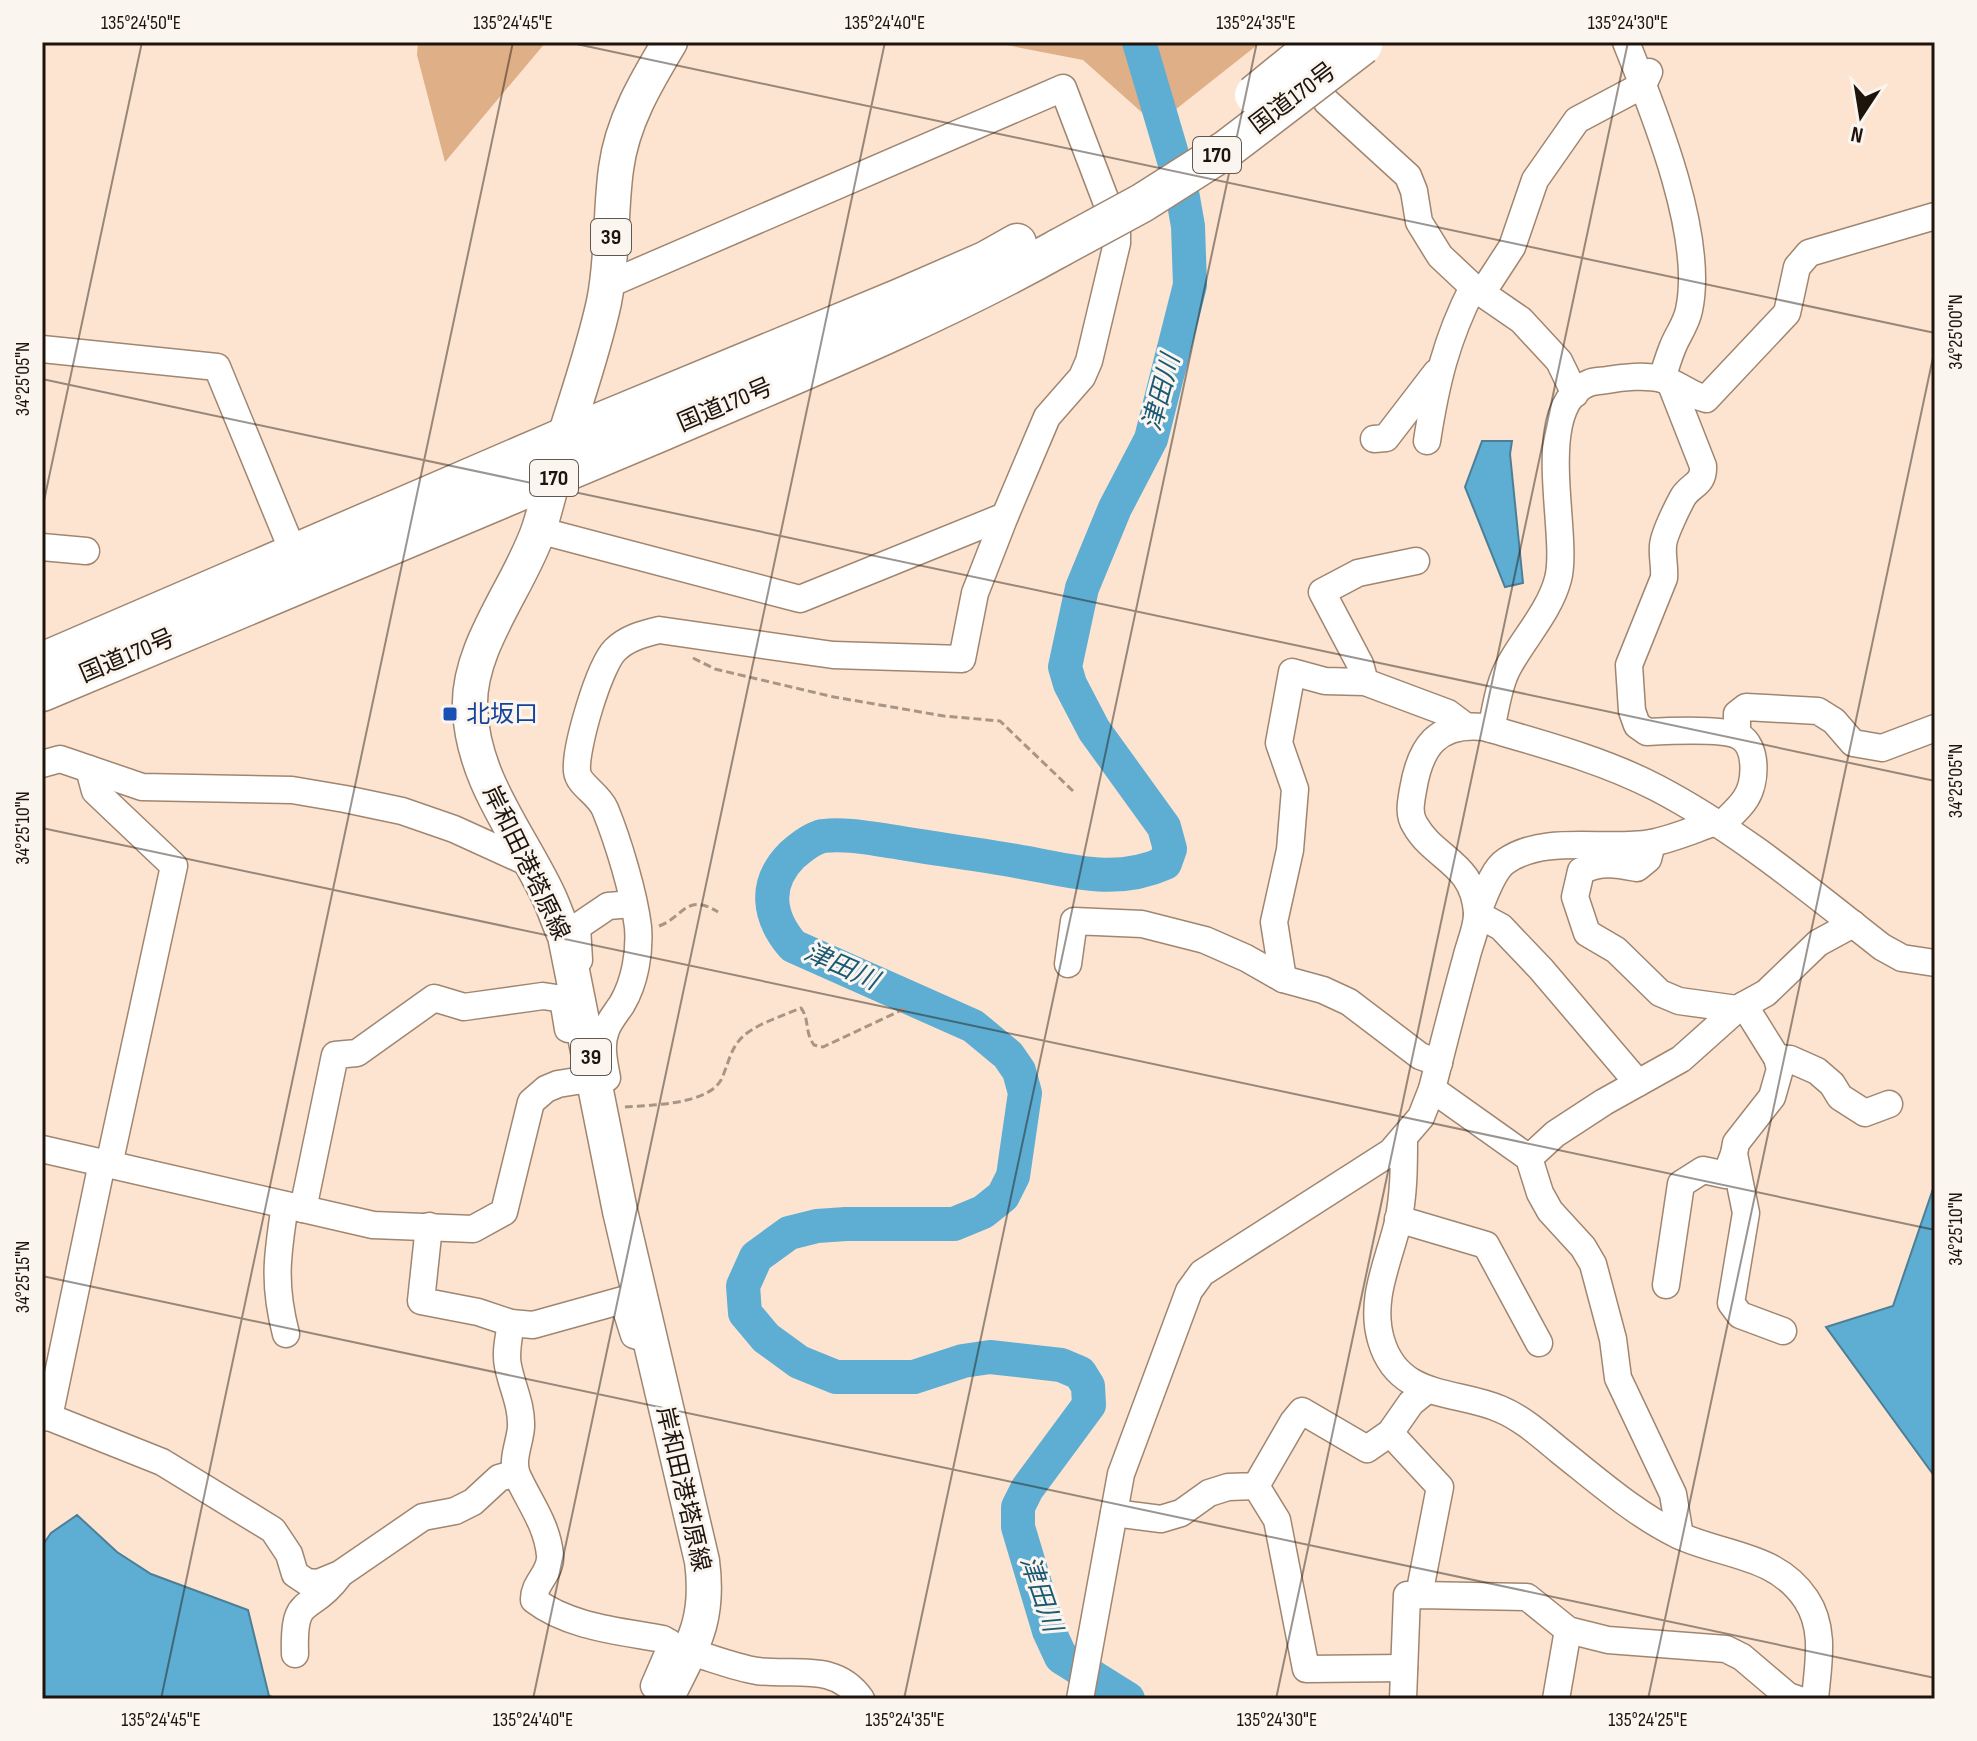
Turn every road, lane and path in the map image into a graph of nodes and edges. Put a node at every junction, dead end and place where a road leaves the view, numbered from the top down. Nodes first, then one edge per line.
1 (670, 42) edge
2 (1319, 42) edge
3 (1626, 42) edge
4 (1643, 42) edge
5 (1365, 43) edge
6 (1643, 85) junction
7 (1327, 102) dead end
8 (1935, 216) edge
9 (1052, 238) junction
10 (607, 285) junction
11 (1477, 290) junction
12 (42, 349) edge
13 (1441, 367) junction
14 (1666, 380) junction
15 (1575, 394) junction
16 (564, 437) junction
17 (1374, 439) dead end
18 (1427, 441) dead end
19 (555, 477) junction
20 (1005, 516) junction
21 (538, 530) junction
22 (42, 547) edge
23 (86, 551) dead end
24 (294, 554) junction
25 (1416, 561) dead end
26 (684, 653) dead end
27 (42, 662) edge
28 (1365, 682) junction
29 (42, 692) edge
30 (1464, 725) junction
31 (1935, 728) edge
32 (1491, 729) junction
33 (1737, 734) junction
34 (42, 764) edge
35 (89, 769) junction
36 (1073, 791) dead end
37 (1718, 824) junction
38 (1652, 843) junction
39 (531, 864) junction
40 (633, 904) junction
41 (718, 912) dead end
42 (1477, 914) junction
43 (1853, 924) junction
44 (638, 932) junction
45 (1935, 963) edge
46 (1068, 964) dead end
47 (573, 969) junction
48 (1283, 979) junction
49 (1741, 1007) junction
50 (906, 1008) dead end
51 (1777, 1058) junction
52 (1439, 1063) junction
53 (1638, 1083) junction
54 (598, 1088) junction
55 (1432, 1089) junction
56 (1889, 1104) dead end
57 (1404, 1137) junction
58 (42, 1149) edge
59 (1734, 1154) junction
60 (1529, 1158) junction
61 (106, 1164) junction
62 (294, 1207) junction
63 (1398, 1219) junction
64 (429, 1226) junction
65 (1666, 1285) dead end
66 (511, 1323) junction
67 (1783, 1331) dead end
68 (286, 1334) dead end
69 (649, 1338) junction
70 (1539, 1343) dead end
71 (1427, 1390) junction
72 (46, 1418) edge
73 (1390, 1433) junction
74 (516, 1473) junction
75 (1256, 1486) junction
76 (1114, 1513) junction
77 (1680, 1536) junction
78 (340, 1574) junction
79 (1419, 1595) junction
80 (1568, 1630) junction
81 (690, 1652) junction
82 (295, 1654) dead end
83 (1404, 1668) junction
84 (667, 1696) edge
85 (861, 1699) edge
86 (1080, 1699) edge
87 (1403, 1699) edge
88 (1556, 1699) edge
89 (1797, 1699) edge
90 (1815, 1699) edge

1 - 10 main road, 岸和田港塔原線 / 39
2 - 9 highway, 国道170号 / 170, bridge
3 - 6 street
4 - 6 street
5 - 9 highway, 国道170号 / 170, bridge
6 - 11 street
6 - 14 street
7 - 11 street
8 - 14 street
9 - 16 highway, 国道170号 / 170
9 - 19 highway, 国道170号 / 170
10 - 16 main road, 岸和田港塔原線 / 39
10 - 20 street
11 - 13 street
11 - 15 street
12 - 24 street
13 - 17 street
13 - 18 street
14 - 15 street
14 - 33 street
15 - 32 street
16 - 19 main road, 岸和田港塔原線 / 39
16 - 24 highway, 国道170号 / 170
19 - 21 main road, 岸和田港塔原線 / 39
19 - 29 highway, 国道170号 / 170
20 - 21 street
20 - 40 street
21 - 39 main road, 岸和田港塔原線 / 39
22 - 23 street
24 - 27 highway, 国道170号 / 170
25 - 28 street
26 - 36 path
28 - 30 street
28 - 48 street
30 - 32 street
30 - 42 street
31 - 33 street
32 - 37 street
33 - 37 street
34 - 35 street
35 - 39 street
35 - 61 street
37 - 38 street
37 - 43 street
38 - 42 street
38 - 49 street
39 - 47 main road, 岸和田港塔原線 / 39
40 - 44 street
40 - 47 street
41 - 44 path
42 - 52 street
42 - 53 street
43 - 45 street
43 - 49 street
44 - 54 street
46 - 48 street
47 - 54 main road, 岸和田港塔原線 / 39
48 - 52 street
49 - 51 street
49 - 53 street
50 - 54 path
51 - 56 street
51 - 59 street
52 - 55 street
53 - 60 street
54 - 62 street
54 - 64 street
54 - 69 main road, 岸和田港塔原線 / 39
55 - 57 street
55 - 60 street
57 - 63 street
57 - 76 street
58 - 61 street
59 - 65 street
59 - 67 street
60 - 77 street
61 - 62 street
61 - 72 street
62 - 64 street
62 - 68 street
63 - 70 street
63 - 71 street
64 - 66 street
66 - 69 street
66 - 74 street
69 - 81 main road, 岸和田港塔原線 / 39
71 - 73 street
71 - 77 street
72 - 78 street
73 - 75 street
73 - 79 street
74 - 78 street
74 - 84 street
75 - 76 street
75 - 83 street
76 - 86 street
77 - 90 street
78 - 82 street
79 - 80 street
79 - 83 street
80 - 88 street
80 - 89 street
81 - 84 main road, 岸和田港塔原線 / 39
81 - 85 street
83 - 87 street

